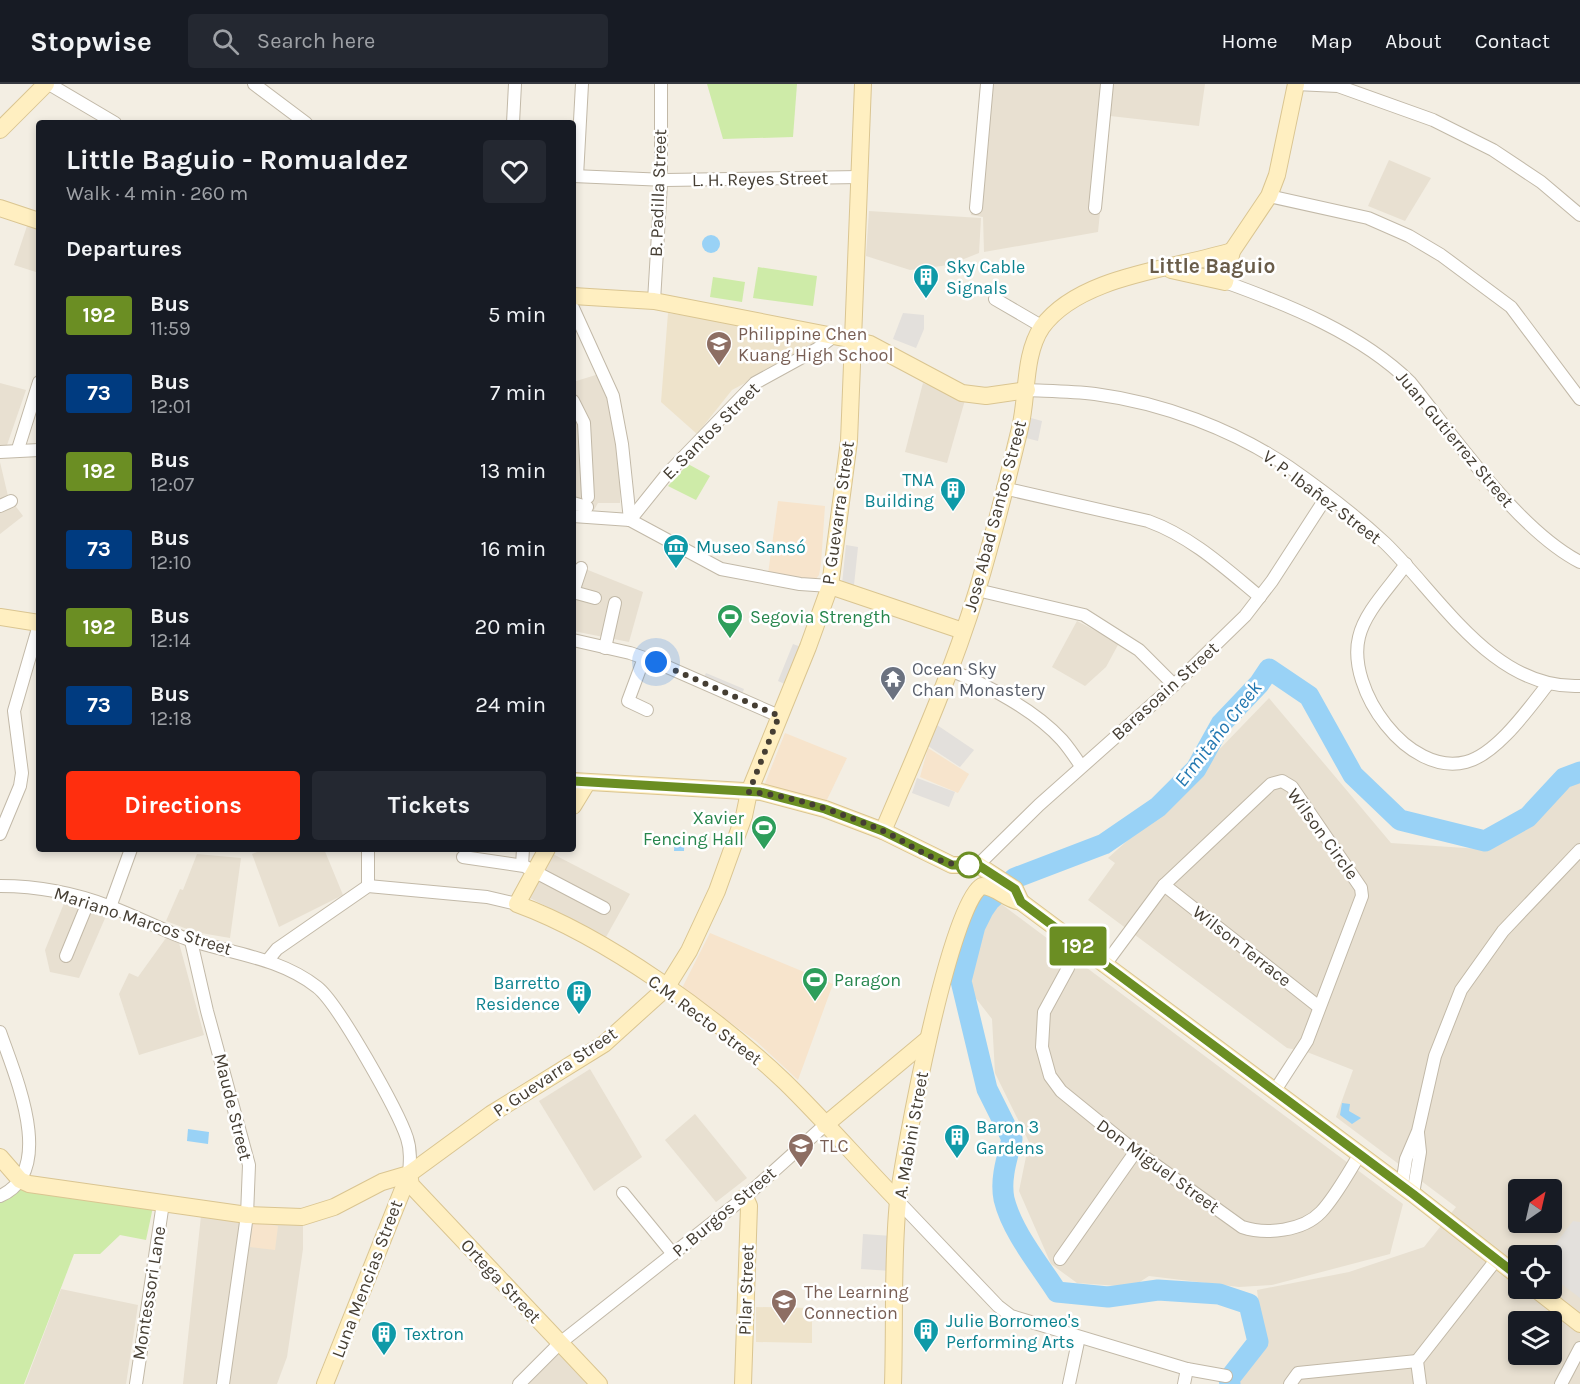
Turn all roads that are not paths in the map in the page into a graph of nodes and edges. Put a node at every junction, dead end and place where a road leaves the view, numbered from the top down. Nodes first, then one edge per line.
1 (47, 84) edge
2 (254, 84) edge
3 (515, 84) edge
4 (582, 84) edge
5 (661, 84) edge
6 (863, 84) edge
7 (987, 84) edge
8 (1107, 84) edge
9 (1296, 84) edge
10 (1339, 85) edge
11 (111, 120) edge
12 (302, 120) edge
13 (513, 120) edge
14 (0, 130) edge
15 (576, 163) edge
16 (576, 176) edge
17 (860, 177) junction
18 (660, 180) junction
19 (1269, 196) junction
20 (0, 208) edge
21 (976, 208) dead end
22 (1095, 208) dead end
23 (1580, 215) edge
24 (36, 220) edge
25 (1232, 251) junction
26 (1166, 269) junction
27 (1225, 282) junction
28 (576, 296) edge
29 (995, 299) dead end
30 (654, 301) junction
31 (576, 315) edge
32 (1042, 327) junction
33 (831, 335) junction
34 (854, 339) junction
35 (1027, 390) junction
36 (36, 392) edge
37 (1580, 399) edge
38 (576, 407) edge
39 (18, 449) junction
40 (36, 450) edge
41 (0, 452) edge
42 (1004, 488) junction
43 (1327, 496) junction
44 (576, 502) edge
45 (576, 516) edge
46 (630, 520) junction
47 (1580, 562) edge
48 (1406, 564) junction
49 (581, 568) dead end
50 (576, 583) edge
51 (830, 586) junction
52 (977, 591) junction
53 (576, 593) edge
54 (1260, 597) junction
55 (595, 598) dead end
56 (615, 603) dead end
57 (0, 617) edge
58 (36, 623) edge
59 (963, 631) junction
60 (36, 634) edge
61 (576, 641) edge
62 (605, 648) junction
63 (644, 658) junction
64 (950, 670) junction
65 (1548, 684) junction
66 (1174, 685) junction
67 (1580, 686) edge
68 (0, 710) edge
69 (647, 710) dead end
70 (14, 711) junction
71 (779, 716) junction
72 (1082, 766) junction
73 (580, 782) edge
74 (749, 792) junction
75 (883, 831) junction
76 (0, 834) edge
77 (1580, 850) edge
78 (130, 852) edge
79 (368, 852) edge
80 (524, 852) edge
81 (544, 852) edge
82 (463, 857) dead end
83 (952, 865) junction
84 (978, 865) junction
85 (528, 867) junction
86 (1164, 885) junction
87 (0, 886) edge
88 (368, 886) junction
89 (1007, 891) junction
90 (972, 894) junction
91 (90, 900) junction
92 (517, 904) junction
93 (110, 907) junction
94 (604, 908) dead end
95 (191, 940) junction
96 (66, 956) dead end
97 (268, 960) junction
98 (1104, 966) junction
99 (1068, 968) dead end
100 (666, 988) junction
101 (1319, 1007) junction
102 (0, 1032) edge
103 (928, 1039) junction
104 (1274, 1092) junction
105 (825, 1125) junction
106 (1136, 1151) junction
107 (1360, 1154) junction
108 (0, 1158) edge
109 (408, 1174) junction
110 (20, 1180) junction
111 (1408, 1190) junction
112 (623, 1193) dead end
113 (0, 1196) edge
114 (745, 1197) junction
115 (898, 1201) junction
116 (163, 1203) junction
117 (248, 1215) junction
118 (673, 1254) junction
119 (1060, 1259) dead end
120 (1496, 1260) junction
121 (1508, 1269) edge
122 (1548, 1299) edge
123 (1580, 1324) edge
124 (1079, 1337) junction
125 (560, 1343) junction
126 (1580, 1348) edge
127 (1417, 1361) junction
128 (1187, 1369) junction
129 (1226, 1376) dead end
130 (136, 1384) edge
131 (224, 1384) edge
132 (325, 1384) edge
133 (519, 1384) edge
134 (599, 1384) edge
135 (743, 1384) edge
136 (893, 1384) edge
137 (1069, 1384) edge
138 (1184, 1384) edge
139 (1290, 1384) edge
140 (1420, 1384) edge
141 (1562, 1384) edge

1 - 11 street
1 - 14 main road
2 - 12 street
3 - 13 street
4 - 15 street
5 - 18 street, B. Padilla Street
6 - 17 main road, P. Guevarra Street
7 - 21 street
8 - 22 street
9 - 10 street
9 - 19 main road
10 - 23 street
16 - 18 street, L. H. Reyes Street
17 - 18 street, L. H. Reyes Street
17 - 34 main road, P. Guevarra Street
18 - 30 street, B. Padilla Street
19 - 25 main road
19 - 37 street
20 - 24 main road
25 - 26 main road
25 - 27 main road
26 - 27 main road
26 - 32 main road
27 - 47 street, Juan Gutierrez Street
28 - 30 main road, V. P. Ibañez Street
29 - 32 street
30 - 33 main road, V. P. Ibañez Street
31 - 46 street
32 - 35 main road, Jose Abad Santos Street
33 - 34 main road, V. P. Ibañez Street
33 - 46 street, E. Santos Street
34 - 35 main road, V. P. Ibañez Street
34 - 51 main road, P. Guevarra Street
35 - 42 main road, Jose Abad Santos Street
35 - 43 street, V. P. Ibañez Street
36 - 39 street
38 - 44 street
39 - 40 street
39 - 41 street
42 - 52 main road, Jose Abad Santos Street
42 - 54 street
43 - 48 street, V. P. Ibañez Street
43 - 54 street, Barasoain Street
45 - 46 street
46 - 51 street
48 - 65 street, V. P. Ibañez Street
48 - 65 street
49 - 50 street
51 - 59 main road
51 - 71 main road, P. Guevarra Street
52 - 59 main road, Jose Abad Santos Street
52 - 66 street
53 - 55 street
54 - 66 street, Barasoain Street
56 - 62 street
57 - 58 main road
59 - 64 main road, Jose Abad Santos Street
60 - 70 street
61 - 62 street
62 - 63 street
63 - 69 street
63 - 71 street
64 - 72 street
64 - 75 main road, Jose Abad Santos Street
65 - 67 street, V. P. Ibañez Street
66 - 72 street, Barasoain Street
68 - 70 street
70 - 76 street
71 - 74 main road, P. Guevarra Street
72 - 84 street, Barasoain Street
73 - 74 main road
74 - 75 main road
74 - 100 main road, P. Guevarra Street
75 - 83 main road
77 - 111 street
78 - 93 street
79 - 88 street
80 - 85 street
81 - 85 main road
82 - 85 street
83 - 84 main road
83 - 90 main road
84 - 89 main road
85 - 92 main road
85 - 94 street
86 - 98 street, Wilson Circle
86 - 101 street, Wilson Terrace
86 - 101 street, Wilson Circle
87 - 91 street, Mariano Marcos Street
88 - 92 street, C.M. Recto Street
88 - 97 street
89 - 90 main road
89 - 98 main road
90 - 103 main road, A. Mabini Street
91 - 93 street, Mariano Marcos Street
91 - 96 street
92 - 100 main road, C.M. Recto Street
93 - 95 street, Mariano Marcos Street
95 - 97 street, Mariano Marcos Street
95 - 117 street, Maude Street
97 - 109 street, Mariano Marcos Street
98 - 104 main road
99 - 106 street, Don Miguel Street
100 - 105 main road, C.M. Recto Street
100 - 109 main road, P. Guevarra Street
101 - 104 street, Wilson Circle
102 - 110 street
103 - 105 main road, P. Burgos Street
103 - 115 main road, A. Mabini Street
104 - 107 main road
105 - 114 street, P. Burgos Street
105 - 115 main road, C.M. Recto Street
106 - 107 street, Don Miguel Street
106 - 119 street
107 - 111 main road
108 - 110 main road
109 - 117 main road, P. Guevarra Street
109 - 125 main road, Ortega Street
109 - 132 main road, Luna Mencias Street
110 - 113 street
110 - 116 main road, P. Guevarra Street
111 - 120 main road
112 - 118 street
114 - 118 street, P. Burgos Street
114 - 135 main road, Pilar Street
115 - 124 street, C.M. Recto Street
115 - 136 main road, A. Mabini Street
116 - 117 main road, P. Guevarra Street
116 - 130 street, Montessori Lane
117 - 131 street, Maude Street
118 - 125 street, P. Burgos Street
120 - 121 main road
120 - 127 street
122 - 123 main road
124 - 128 street, C.M. Recto Street
124 - 137 street
125 - 133 street, P. Burgos Street
125 - 134 main road, Ortega Street
126 - 141 street
127 - 139 street
127 - 140 street
128 - 129 street, C.M. Recto Street
128 - 138 street

